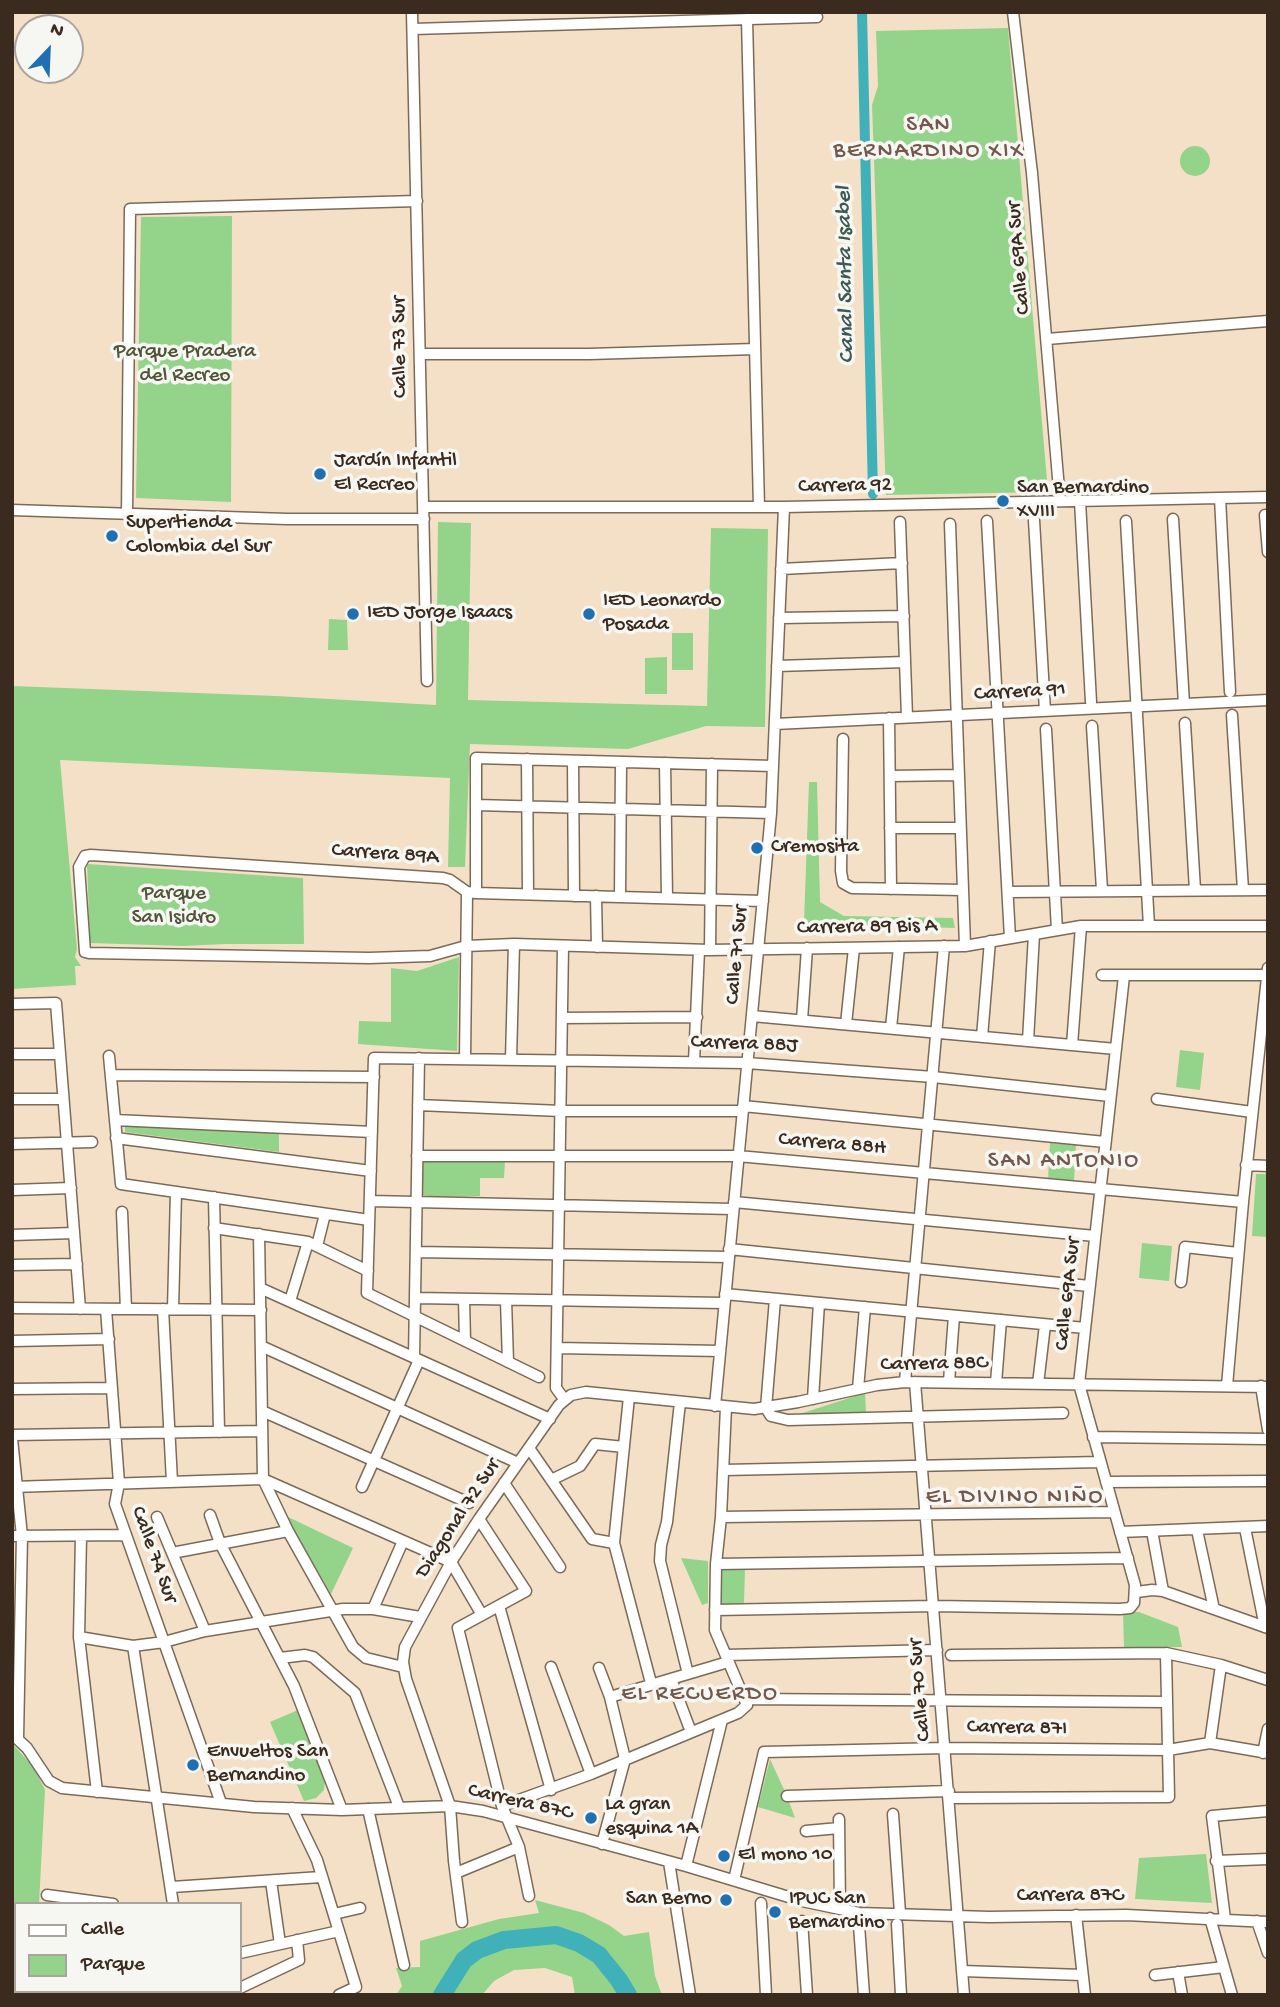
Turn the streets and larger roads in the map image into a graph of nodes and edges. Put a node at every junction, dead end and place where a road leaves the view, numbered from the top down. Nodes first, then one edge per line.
1 (412, 12) edge
2 (576, 12) edge
3 (1013, 12) edge
4 (817, 17) dead end
5 (747, 19) junction
6 (576, 24) junction
7 (412, 29) junction
8 (417, 201) junction
9 (1268, 321) edge
10 (1047, 339) junction
11 (755, 349) junction
12 (420, 354) junction
13 (1268, 497) edge
14 (1220, 498) junction
15 (1080, 501) junction
16 (1060, 502) junction
17 (424, 507) junction
18 (759, 507) junction
19 (784, 507) junction
20 (12, 510) edge
21 (127, 514) junction
22 (1265, 515) dead end
23 (424, 519) junction
24 (1173, 519) dead end
25 (1034, 520) dead end
26 (986, 521) dead end
27 (1126, 521) dead end
28 (900, 522) dead end
29 (950, 524) dead end
30 (1268, 552) edge
31 (902, 563) junction
32 (781, 569) junction
33 (904, 616) junction
34 (779, 618) junction
35 (905, 662) junction
36 (777, 666) junction
37 (427, 681) dead end
38 (1230, 692) dead end
39 (1268, 700) edge
40 (1091, 702) dead end
41 (1184, 704) junction
42 (1136, 706) junction
43 (1045, 711) junction
44 (998, 713) junction
45 (955, 715) junction
46 (1232, 715) dead end
47 (889, 718) junction
48 (907, 718) junction
49 (1185, 723) dead end
50 (775, 724) junction
51 (1092, 726) dead end
52 (1046, 729) dead end
53 (843, 739) dead end
54 (527, 760) junction
55 (573, 761) junction
56 (621, 762) junction
57 (665, 763) junction
58 (712, 764) junction
59 (773, 766) junction
60 (958, 775) junction
61 (890, 776) junction
62 (476, 805) junction
63 (528, 807) junction
64 (573, 808) junction
65 (621, 809) junction
66 (666, 810) junction
67 (711, 811) junction
68 (771, 813) junction
69 (890, 828) junction
70 (960, 828) junction
71 (891, 889) junction
72 (962, 890) junction
73 (1102, 890) junction
74 (1147, 890) junction
75 (1195, 890) junction
76 (1243, 890) junction
77 (1268, 890) edge
78 (1056, 891) junction
79 (472, 892) junction
80 (1008, 892) junction
81 (528, 894) junction
82 (574, 896) junction
83 (596, 896) junction
84 (620, 897) junction
85 (667, 898) junction
86 (711, 899) junction
87 (763, 901) junction
88 (1081, 926) junction
89 (1149, 926) junction
90 (1268, 926) edge
91 (1057, 930) junction
92 (1034, 934) junction
93 (1010, 938) junction
94 (989, 941) junction
95 (514, 944) junction
96 (466, 946) junction
97 (564, 946) junction
98 (944, 946) junction
99 (965, 946) junction
100 (597, 947) junction
101 (854, 947) junction
102 (899, 947) junction
103 (807, 948) junction
104 (758, 949) junction
105 (705, 950) junction
106 (89, 953) joint
107 (1268, 968) edge
108 (1102, 975) dead end
109 (1268, 975) edge
110 (1124, 976) junction
111 (12, 1004) edge
112 (752, 1016) junction
113 (697, 1017) junction
114 (562, 1018) junction
115 (802, 1020) junction
116 (846, 1024) junction
117 (891, 1028) junction
118 (937, 1032) junction
119 (982, 1037) junction
120 (1028, 1041) junction
121 (1072, 1045) junction
122 (1115, 1049) junction
123 (12, 1054) edge
124 (60, 1054) junction
125 (109, 1056) dead end
126 (419, 1058) junction
127 (465, 1059) junction
128 (511, 1060) junction
129 (562, 1060) junction
130 (694, 1062) junction
131 (747, 1063) junction
132 (111, 1075) junction
133 (374, 1077) junction
134 (933, 1077) junction
135 (1110, 1096) junction
136 (12, 1099) edge
137 (63, 1099) junction
138 (1157, 1099) dead end
139 (418, 1105) junction
140 (743, 1108) junction
141 (561, 1111) junction
142 (1252, 1112) junction
143 (115, 1119) junction
144 (929, 1124) junction
145 (372, 1132) junction
146 (116, 1138) junction
147 (92, 1142) dead end
148 (1105, 1142) junction
149 (67, 1143) junction
150 (12, 1144) edge
151 (418, 1156) junction
152 (738, 1156) junction
153 (560, 1157) junction
154 (1247, 1165) junction
155 (1268, 1166) edge
156 (371, 1171) junction
157 (924, 1172) junction
158 (71, 1188) junction
159 (1100, 1189) junction
160 (12, 1190) edge
161 (177, 1192) junction
162 (214, 1197) junction
163 (370, 1201) junction
164 (417, 1202) junction
165 (1243, 1202) junction
166 (559, 1206) junction
167 (734, 1206) junction
168 (122, 1212) dead end
169 (325, 1214) junction
170 (920, 1219) junction
171 (369, 1220) junction
172 (215, 1228) junction
173 (74, 1233) junction
174 (259, 1234) junction
175 (12, 1235) edge
176 (1095, 1236) junction
177 (313, 1244) junction
178 (416, 1252) junction
179 (729, 1253) junction
180 (1238, 1253) junction
181 (558, 1254) junction
182 (77, 1264) junction
183 (12, 1265) edge
184 (915, 1268) junction
185 (368, 1271) junction
186 (1181, 1282) dead end
187 (1089, 1286) junction
188 (260, 1288) junction
189 (415, 1298) junction
190 (725, 1298) junction
191 (775, 1298) junction
192 (464, 1299) junction
193 (506, 1300) junction
194 (558, 1300) junction
195 (290, 1301) junction
196 (819, 1303) junction
197 (865, 1307) junction
198 (12, 1308) edge
199 (80, 1308) junction
200 (106, 1309) junction
201 (126, 1309) junction
202 (168, 1309) junction
203 (216, 1309) junction
204 (261, 1310) junction
205 (911, 1312) junction
206 (415, 1315) junction
207 (954, 1316) junction
208 (1001, 1321) junction
209 (1045, 1325) junction
210 (1085, 1328) junction
211 (108, 1339) junction
212 (12, 1341) edge
213 (465, 1341) junction
214 (261, 1346) junction
215 (557, 1348) junction
216 (720, 1351) junction
217 (416, 1358) junction
218 (508, 1362) junction
219 (539, 1377) dead end
220 (910, 1382) junction
221 (949, 1382) junction
222 (996, 1383) junction
223 (1038, 1384) junction
224 (1079, 1384) junction
225 (1227, 1386) junction
226 (1264, 1387) edge
227 (112, 1388) junction
228 (12, 1389) edge
229 (858, 1389) junction
230 (629, 1397) junction
231 (565, 1399) junction
232 (813, 1399) junction
233 (680, 1402) junction
234 (715, 1406) junction
235 (726, 1407) junction
236 (397, 1408) junction
237 (766, 1408) junction
238 (262, 1412) junction
239 (1063, 1413) dead end
240 (918, 1416) junction
241 (550, 1419) junction
242 (1268, 1430) edge
243 (262, 1431) junction
244 (219, 1432) junction
245 (116, 1433) junction
246 (170, 1433) junction
247 (12, 1437) edge
248 (1093, 1437) junction
249 (1268, 1439) edge
250 (624, 1447) junction
251 (529, 1448) junction
252 (373, 1461) junction
253 (1100, 1462) junction
254 (519, 1463) junction
255 (922, 1466) junction
256 (724, 1470) junction
257 (263, 1479) junction
258 (551, 1480) junction
259 (1268, 1480) edge
260 (172, 1482) junction
261 (1106, 1482) junction
262 (119, 1483) junction
263 (505, 1483) junction
264 (15, 1487) edge
265 (362, 1487) dead end
266 (470, 1503) dead end
267 (1114, 1512) junction
268 (926, 1514) junction
269 (210, 1515) dead end
270 (156, 1517) dead end
271 (722, 1517) junction
272 (479, 1519) junction
273 (1268, 1526) edge
274 (1245, 1528) junction
275 (1197, 1530) junction
276 (288, 1531) junction
277 (1152, 1531) junction
278 (1120, 1532) junction
279 (126, 1535) junction
280 (17, 1536) edge
281 (81, 1536) junction
282 (403, 1541) junction
283 (220, 1543) junction
284 (614, 1543) junction
285 (172, 1553) junction
286 (1128, 1558) junction
287 (930, 1561) junction
288 (451, 1562) junction
289 (716, 1564) junction
290 (560, 1567) dead end
291 (1163, 1591) junction
292 (1137, 1592) junction
293 (499, 1606) junction
294 (934, 1606) junction
295 (333, 1609) junction
296 (373, 1609) junction
297 (1214, 1609) junction
298 (715, 1610) junction
299 (482, 1615) junction
300 (420, 1617) junction
301 (263, 1623) junction
302 (1266, 1627) edge
303 (205, 1631) junction
304 (79, 1637) junction
305 (164, 1642) junction
306 (133, 1646) junction
307 (937, 1650) junction
308 (1166, 1653) junction
309 (951, 1655) dead end
310 (280, 1658) junction
311 (727, 1659) junction
312 (1221, 1665) junction
313 (403, 1667) junction
314 (551, 1667) dead end
315 (600, 1668) dead end
316 (688, 1674) junction
317 (671, 1679) junction
318 (1268, 1680) edge
319 (651, 1683) junction
320 (610, 1697) junction
321 (747, 1702) junction
322 (942, 1702) junction
323 (1167, 1702) junction
324 (722, 1720) junction
325 (1268, 1729) edge
326 (691, 1732) junction
327 (15, 1736) edge
328 (1210, 1743) junction
329 (945, 1748) junction
330 (1168, 1750) junction
331 (1265, 1753) edge
332 (625, 1759) junction
333 (591, 1774) junction
334 (551, 1790) junction
335 (97, 1791) junction
336 (949, 1794) junction
337 (787, 1796) dead end
338 (155, 1797) junction
339 (221, 1803) junction
340 (450, 1806) junction
341 (399, 1807) junction
342 (292, 1808) junction
343 (368, 1809) junction
344 (342, 1810) junction
345 (504, 1811) junction
346 (1268, 1811) edge
347 (893, 1814) dead end
348 (806, 1831) dead end
349 (602, 1843) junction
350 (519, 1847) junction
351 (1268, 1859) edge
352 (1216, 1861) junction
353 (669, 1862) junction
354 (686, 1866) junction
355 (456, 1873) junction
356 (321, 1877) junction
357 (734, 1880) junction
358 (271, 1881) junction
359 (172, 1887) junction
360 (47, 1895) dead end
361 (529, 1896) dead end
362 (98, 1902) edge
363 (173, 1902) edge
364 (761, 1903) dead end
365 (360, 1908) dead end
366 (839, 1909) junction
367 (334, 1914) junction
368 (1076, 1915) junction
369 (959, 1916) junction
370 (1210, 1918) junction
371 (898, 1919) junction
372 (1225, 1919) junction
373 (802, 1921) dead end
374 (1263, 1921) edge
375 (462, 1922) dead end
376 (859, 1925) dead end
377 (339, 1931) junction
378 (297, 1940) junction
379 (280, 1944) junction
380 (242, 1953) edge
381 (1268, 1953) edge
382 (404, 1965) dead end
383 (1224, 1967) junction
384 (962, 1971) junction
385 (1178, 1972) junction
386 (1082, 1975) junction
387 (1154, 1975) dead end
388 (242, 1987) edge
389 (339, 1995) edge
390 (691, 1995) edge
391 (766, 1995) edge
392 (807, 1995) edge
393 (864, 1995) edge
394 (901, 1995) edge
395 (964, 1995) edge
396 (1085, 1995) edge
397 (1182, 1995) edge
398 (1232, 1995) edge

1 - 7 street, Calle 73 Sur
2 - 6 street
3 - 10 street, Calle 69A Sur
4 - 5 street
5 - 6 street
5 - 11 street
6 - 7 street
7 - 8 street, Calle 73 Sur
8 - 12 street, Calle 73 Sur
8 - 21 street
9 - 10 street
10 - 16 street, Calle 69A Sur
11 - 12 street
11 - 18 street
12 - 17 street, Calle 73 Sur
13 - 14 street, Carrera 92
14 - 15 street, Carrera 92
14 - 38 street
15 - 16 street, Carrera 92
15 - 40 street
16 - 19 street, Carrera 92
17 - 18 street, Carrera 92
17 - 23 street, Calle 73 Sur
18 - 19 street, Carrera 92
19 - 32 street, Calle 71 Sur
20 - 21 street
21 - 23 street
22 - 30 street
23 - 37 street, Calle 73 Sur
24 - 41 street
25 - 43 street
26 - 44 street
27 - 42 street
28 - 31 street
29 - 45 street
31 - 32 street
31 - 33 street
32 - 34 street, Calle 71 Sur
33 - 34 street
33 - 35 street
34 - 36 street, Calle 71 Sur
35 - 36 street
35 - 48 street
36 - 50 street, Calle 71 Sur
39 - 41 street, Carrera 91
41 - 42 street, Carrera 91
42 - 43 street, Carrera 91
42 - 74 street
43 - 44 street, Carrera 91
44 - 45 street, Carrera 91
44 - 80 street
45 - 48 street, Carrera 91
45 - 60 street
46 - 76 street
47 - 48 street, Carrera 91
47 - 50 street, Carrera 91
47 - 61 street
49 - 75 street
50 - 59 street, Calle 71 Sur
51 - 73 street
52 - 78 street
53 - 71 street
54 - 55 street
54 - 62 street
54 - 63 street
55 - 56 street
55 - 64 street
56 - 57 street
56 - 65 street
57 - 58 street
57 - 66 street
58 - 59 street
58 - 67 street
59 - 68 street, Calle 71 Sur
60 - 61 street
60 - 70 street
61 - 69 street
62 - 63 street
62 - 79 street
63 - 64 street
63 - 81 street
64 - 65 street
64 - 82 street
65 - 66 street
65 - 84 street
66 - 67 street
66 - 85 street
67 - 68 street
67 - 86 street
68 - 87 street, Calle 71 Sur
69 - 70 street
69 - 71 street
70 - 72 street
71 - 72 street
72 - 99 street
73 - 74 street
73 - 78 street
74 - 75 street
74 - 89 street
75 - 76 street
76 - 77 street
78 - 80 street
78 - 91 street
79 - 81 street, Carrera 89A
79 - 96 street
79 - 106 street, Carrera 89A
80 - 93 street
81 - 82 street, Carrera 89A
82 - 83 street, Carrera 89A
83 - 84 street, Carrera 89A
83 - 100 street
84 - 85 street, Carrera 89A
85 - 86 street, Carrera 89A
86 - 87 street, Carrera 89A
86 - 105 street
87 - 104 street, Calle 71 Sur
88 - 89 street, Carrera 89 Bis A
88 - 91 street, Carrera 89 Bis A
88 - 121 street
89 - 90 street, Carrera 89 Bis A
91 - 92 street, Carrera 89 Bis A
92 - 93 street, Carrera 89 Bis A
92 - 120 street
93 - 94 street, Carrera 89 Bis A
94 - 99 street, Carrera 89 Bis A
94 - 119 street
95 - 96 street, Carrera 89 Bis A
95 - 97 street, Carrera 89 Bis A
95 - 128 street
96 - 106 street, Carrera 89 Bis A
96 - 127 street
97 - 100 street, Carrera 89 Bis A
97 - 114 street
98 - 99 street, Carrera 89 Bis A
98 - 102 street, Carrera 89 Bis A
98 - 118 street, Calle 70 Sur
100 - 105 street, Carrera 89 Bis A
101 - 102 street, Carrera 89 Bis A
101 - 103 street, Carrera 89 Bis A
101 - 116 street
102 - 117 street
103 - 104 street, Carrera 89 Bis A
103 - 115 street
104 - 105 street, Carrera 89 Bis A
104 - 112 street, Calle 71 Sur
105 - 113 street
107 - 109 street
108 - 110 street
109 - 110 street
109 - 142 street
110 - 122 street, Calle 69A Sur
111 - 124 street
112 - 115 street
112 - 131 street, Calle 71 Sur
113 - 114 street
113 - 130 street
114 - 129 street
115 - 116 street
116 - 117 street
117 - 118 street
118 - 119 street
118 - 134 street, Calle 70 Sur
119 - 120 street
120 - 121 street
121 - 122 street
122 - 135 street, Calle 69A Sur
123 - 124 street
124 - 137 street
125 - 132 street
126 - 127 street, Carrera 88J
126 - 133 street, Carrera 88J
126 - 139 street
127 - 128 street, Carrera 88J
128 - 129 street, Carrera 88J
129 - 130 street, Carrera 88J
129 - 141 street
130 - 131 street, Carrera 88J
131 - 134 street, Carrera 88J
131 - 140 street, Calle 71 Sur
132 - 133 street
132 - 143 street
133 - 145 street
134 - 135 street, Carrera 88J
134 - 144 street, Calle 70 Sur
135 - 148 street, Calle 69A Sur
136 - 137 street
137 - 149 street
138 - 142 street
139 - 141 street
139 - 151 street
140 - 141 street
140 - 144 street
140 - 152 street, Calle 71 Sur
141 - 153 street
142 - 154 street
143 - 145 street
143 - 146 street
144 - 148 street
144 - 157 street, Calle 70 Sur
145 - 156 street
146 - 156 street
146 - 161 street
147 - 149 street
148 - 159 street, Calle 69A Sur
149 - 150 street
149 - 158 street
151 - 153 street, Carrera 88H
151 - 164 street
152 - 153 street, Carrera 88H
152 - 157 street, Carrera 88H
152 - 167 street, Calle 71 Sur
153 - 166 street
154 - 155 street
154 - 165 street
156 - 163 street
157 - 159 street, Carrera 88H
157 - 170 street, Calle 70 Sur
158 - 160 street
158 - 173 street
159 - 165 street, Carrera 88H
159 - 176 street, Calle 69A Sur
161 - 162 street
161 - 202 street
162 - 169 street
162 - 172 street
163 - 164 street
163 - 171 street
164 - 166 street
164 - 178 street
165 - 180 street
166 - 167 street
166 - 181 street
167 - 170 street
167 - 179 street, Calle 71 Sur
168 - 201 street
169 - 171 street
169 - 177 street
170 - 176 street
170 - 184 street, Calle 70 Sur
171 - 185 street
172 - 174 street
172 - 203 street
173 - 175 street
173 - 182 street
174 - 177 street
174 - 188 street
176 - 187 street, Calle 69A Sur
177 - 185 street
177 - 195 street
178 - 181 street
178 - 189 street
179 - 181 street
179 - 184 street
179 - 190 street, Calle 71 Sur
180 - 186 street
180 - 225 street
181 - 194 street
182 - 183 street
182 - 199 street
184 - 187 street
184 - 205 street, Calle 70 Sur
185 - 206 street
187 - 210 street, Calle 69A Sur
188 - 195 street
188 - 204 street
189 - 192 street
189 - 206 street
190 - 191 street
190 - 194 street
190 - 216 street, Calle 71 Sur
191 - 196 street
191 - 237 street
192 - 193 street
192 - 213 street
193 - 194 street
193 - 218 street
194 - 215 street
195 - 217 street
196 - 197 street
196 - 232 street
197 - 205 street
197 - 229 street
198 - 199 street
199 - 200 street
200 - 201 street
200 - 211 street, Calle 74 Sur
201 - 202 street
202 - 203 street
202 - 246 street
203 - 204 street
203 - 244 street
204 - 214 street
205 - 207 street
205 - 220 street, Calle 70 Sur
206 - 213 street
206 - 217 street
207 - 208 street
207 - 221 street
208 - 209 street
208 - 222 street
209 - 210 street
209 - 223 street
210 - 224 street, Calle 69A Sur
211 - 212 street
211 - 227 street, Calle 74 Sur
213 - 218 street
214 - 236 street
214 - 238 street
215 - 216 street
215 - 231 street
216 - 234 street, Calle 71 Sur
217 - 236 street
217 - 241 street
218 - 219 street
220 - 221 street, Carrera 88C
220 - 229 street, Carrera 88C
220 - 240 street, Calle 70 Sur
221 - 222 street, Carrera 88C
222 - 223 street, Carrera 88C
223 - 224 street, Carrera 88C
224 - 225 street, Carrera 88C
224 - 248 street, Calle 69A Sur
225 - 226 street, Carrera 88C
226 - 242 street
227 - 228 street
227 - 245 street, Calle 74 Sur
229 - 232 street, Carrera 88C
230 - 231 street, Carrera 88C
230 - 233 street, Carrera 88C
230 - 250 street
231 - 241 street, Diagonal 72 Sur
232 - 237 street, Carrera 88C
233 - 234 street, Carrera 88C
233 - 316 street
234 - 235 street, Carrera 88C
235 - 237 street, Carrera 88C
235 - 256 street
236 - 252 street
236 - 254 street
237 - 240 street
238 - 243 street
238 - 252 street
239 - 240 street
240 - 255 street, Calle 70 Sur
241 - 251 street, Diagonal 72 Sur
243 - 244 street
243 - 257 street
244 - 246 street
245 - 246 street
245 - 247 street
245 - 262 street, Calle 74 Sur
246 - 260 street
247 - 264 street
248 - 249 street
248 - 253 street, Calle 69A Sur
250 - 258 street
250 - 284 street
251 - 254 street, Diagonal 72 Sur
251 - 258 street
252 - 265 street
252 - 266 street
253 - 255 street
253 - 261 street, Calle 69A Sur
254 - 263 street, Diagonal 72 Sur
255 - 256 street
255 - 268 street, Calle 70 Sur
256 - 271 street
257 - 260 street
257 - 276 street
257 - 282 street
258 - 284 street
259 - 261 street
260 - 262 street
261 - 267 street, Calle 69A Sur
262 - 264 street
262 - 279 street, Calle 74 Sur
263 - 272 street, Diagonal 72 Sur
263 - 290 street
264 - 280 street
267 - 268 street
267 - 278 street, Calle 69A Sur
268 - 271 street
268 - 287 street, Calle 70 Sur
269 - 283 street
270 - 285 street
271 - 289 street
272 - 288 street, Diagonal 72 Sur
272 - 293 street
273 - 274 street
274 - 275 street
274 - 302 street
275 - 277 street
275 - 297 street
276 - 283 street
276 - 295 street
277 - 278 street
277 - 291 street
278 - 286 street, Calle 69A Sur
279 - 281 street
279 - 305 street, Calle 74 Sur
280 - 281 street
280 - 327 street
281 - 304 street
282 - 288 street
282 - 296 street
283 - 285 street
283 - 301 street
284 - 319 street
285 - 303 street
286 - 287 street
286 - 292 street, Calle 69A Sur
287 - 289 street
287 - 294 street, Calle 70 Sur
288 - 299 street
288 - 300 street, Diagonal 72 Sur
289 - 298 street
291 - 292 street
291 - 297 street
292 - 294 street
293 - 299 street
293 - 334 street
294 - 298 street
294 - 307 street, Calle 70 Sur
295 - 296 street
295 - 301 street
295 - 313 street
296 - 300 street
297 - 302 street
298 - 311 street
299 - 345 street
300 - 313 street, Diagonal 72 Sur
301 - 303 street
301 - 310 street
303 - 305 street
304 - 306 street
304 - 335 street
305 - 306 street
305 - 339 street, Calle 74 Sur
306 - 338 street
307 - 311 street
307 - 322 street, Calle 70 Sur
308 - 309 street
308 - 312 street
308 - 323 street
310 - 341 street
310 - 344 street
311 - 316 street
311 - 321 street
312 - 318 street
312 - 328 street
313 - 340 street
314 - 333 street
315 - 320 street
316 - 317 street
317 - 319 street
317 - 326 street
319 - 320 street
320 - 332 street
321 - 322 street
321 - 324 street
322 - 323 street
322 - 329 street, Calle 70 Sur
323 - 330 street
324 - 326 street
324 - 354 street
325 - 331 street
326 - 332 street
327 - 335 street, Carrera 87C
328 - 330 street, Carrera 87I
328 - 331 street, Carrera 87I
329 - 330 street, Carrera 87I
329 - 336 street, Calle 70 Sur
329 - 357 street, Carrera 87I
330 - 336 street
332 - 333 street
332 - 349 street
333 - 334 street
334 - 345 street
335 - 338 street, Carrera 87C
336 - 337 street
336 - 369 street, Calle 70 Sur
338 - 339 street, Carrera 87C
338 - 359 street
339 - 342 street, Carrera 87C
340 - 341 street, Carrera 87C
340 - 345 street, Carrera 87C
340 - 355 street
341 - 343 street, Carrera 87C
342 - 344 street, Carrera 87C
342 - 356 street
343 - 344 street, Carrera 87C
343 - 382 street
345 - 349 street, Carrera 87C
345 - 350 street
346 - 352 street
347 - 371 street
348 - 366 street
349 - 353 street, Carrera 87C
350 - 355 street
350 - 361 street
351 - 352 street
352 - 372 street
353 - 354 street, Carrera 87C
353 - 390 street
354 - 357 street, Carrera 87C
355 - 375 street
356 - 358 street
356 - 367 street
357 - 366 street, Carrera 87C
358 - 359 street
358 - 379 street
359 - 363 street
360 - 362 street
364 - 391 street
365 - 367 street
366 - 371 street, Carrera 87C
367 - 377 street
368 - 369 street, Carrera 87C
368 - 370 street, Carrera 87C
368 - 386 street
369 - 371 street, Carrera 87C
369 - 384 street, Calle 70 Sur
370 - 372 street, Carrera 87C
370 - 383 street
371 - 394 street
372 - 374 street, Carrera 87C
373 - 392 street
374 - 381 street
376 - 393 street
377 - 378 street
377 - 389 street
378 - 379 street
378 - 388 street
379 - 380 street
383 - 385 street
383 - 398 street
384 - 386 street
384 - 395 street, Calle 70 Sur
385 - 387 street
385 - 397 street
386 - 396 street

